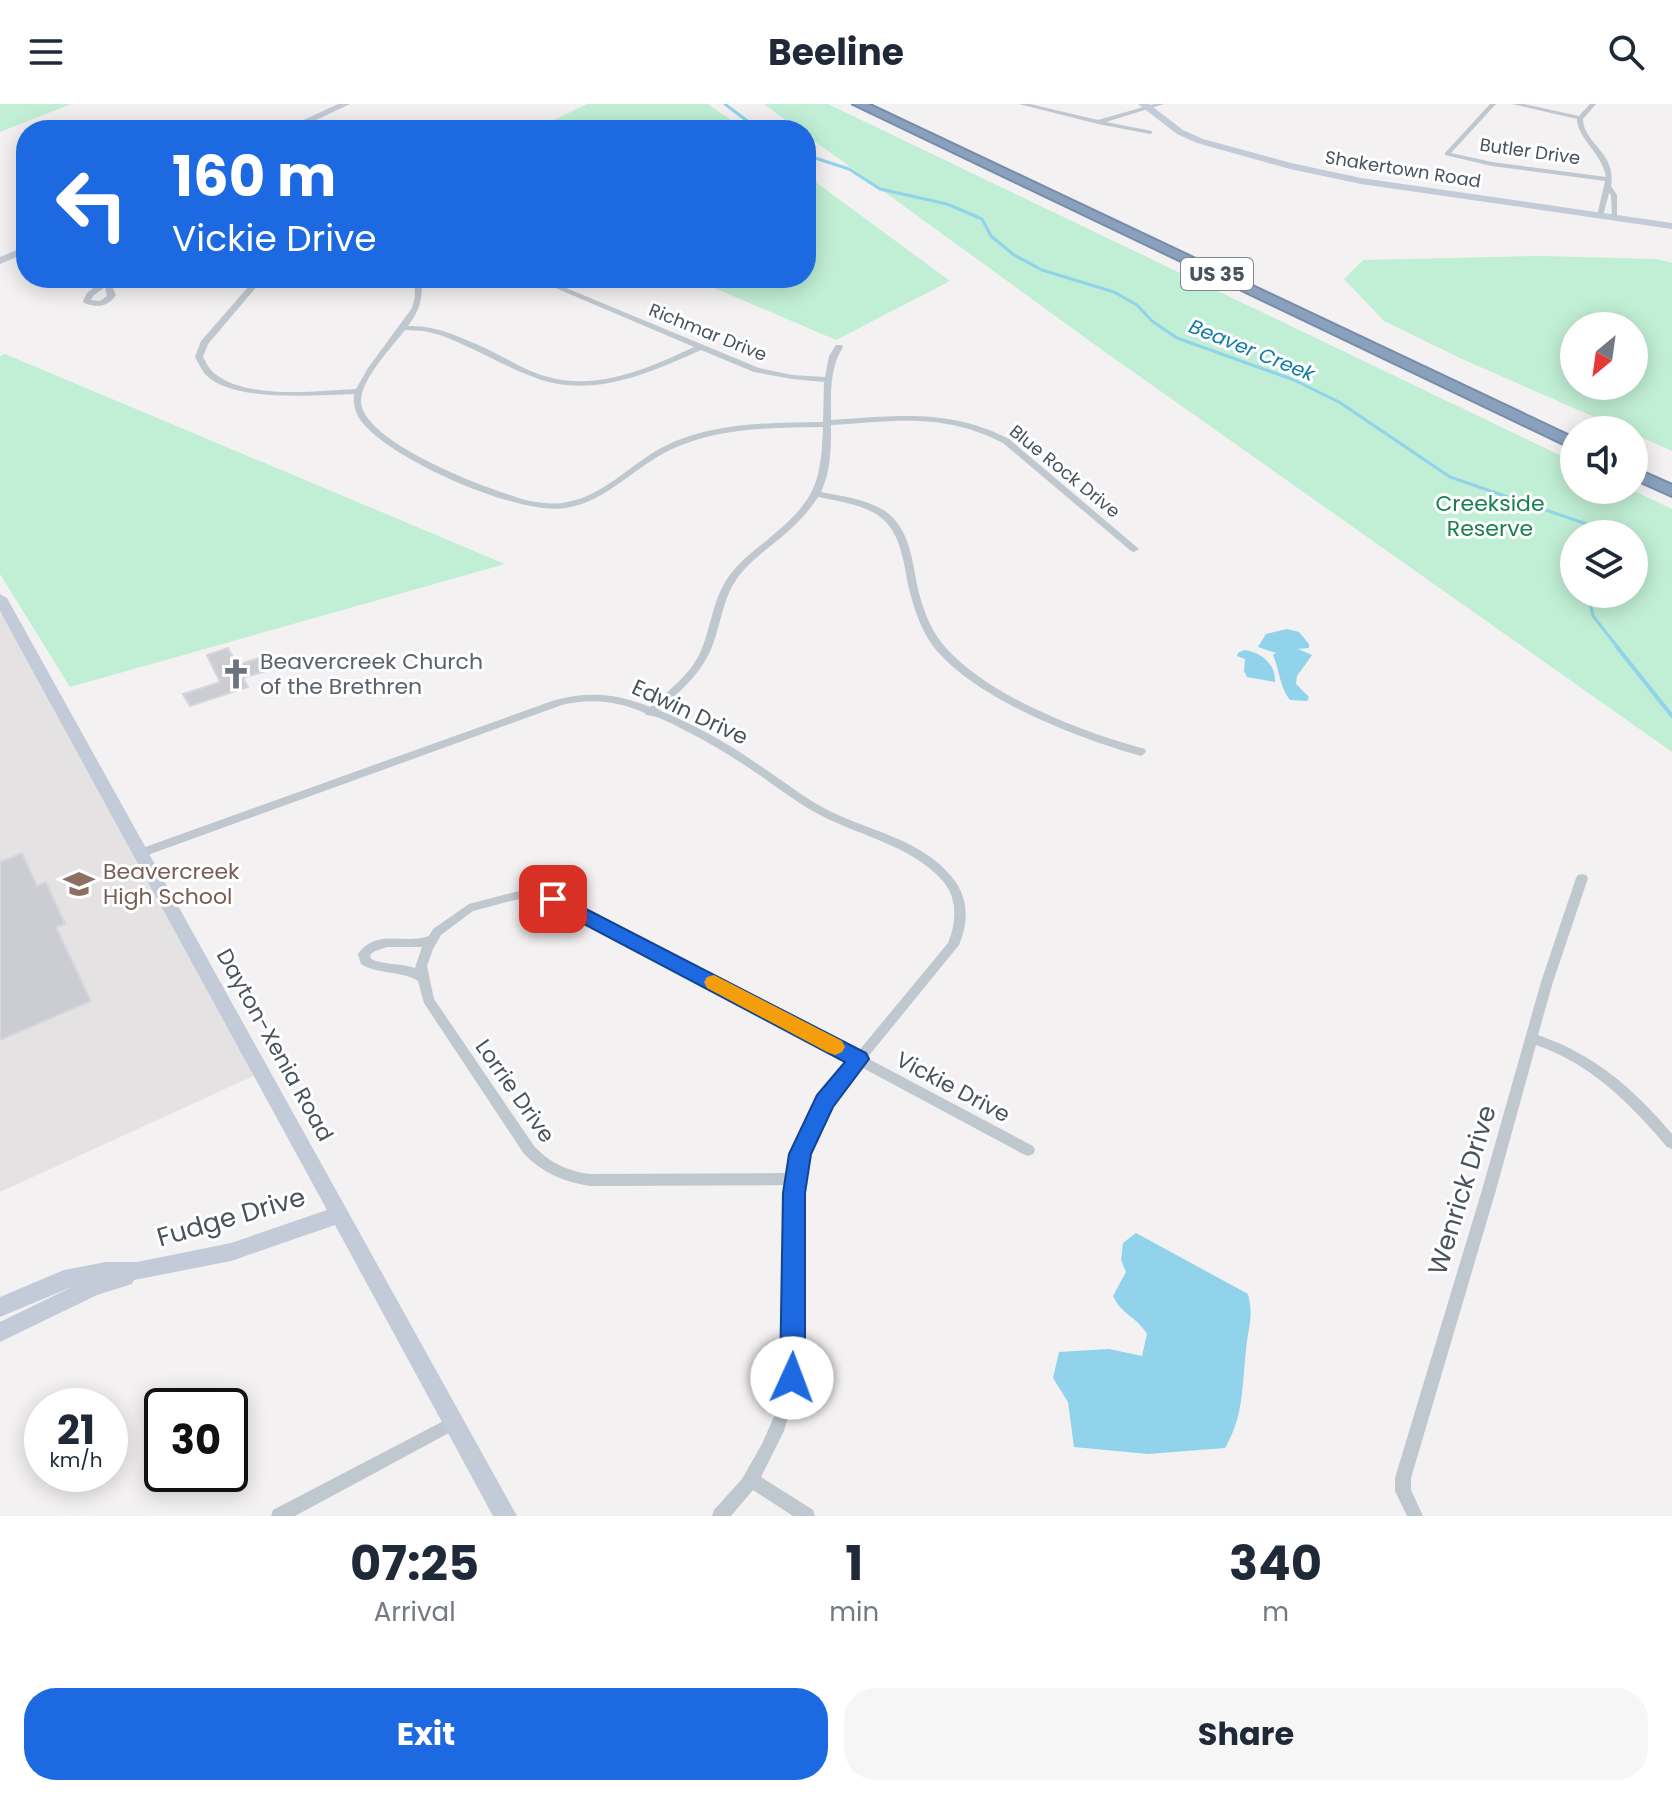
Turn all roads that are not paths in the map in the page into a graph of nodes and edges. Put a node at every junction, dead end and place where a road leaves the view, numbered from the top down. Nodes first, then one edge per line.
1 (345, 104) edge
2 (859, 104) edge
3 (886, 104) edge
4 (1022, 104) edge
5 (1161, 104) edge
6 (1493, 104) edge
7 (1515, 104) edge
8 (1593, 104) edge
9 (1146, 106) edge
10 (1581, 118) junction
11 (309, 120) edge
12 (1098, 122) junction
13 (1150, 132) dead end
14 (1608, 183) junction
15 (1600, 216) junction
16 (1615, 218) junction
17 (1672, 226) edge
18 (251, 288) edge
19 (418, 288) edge
20 (560, 288) edge
21 (404, 328) junction
22 (700, 347) junction
23 (839, 347) dead end
24 (829, 380) junction
25 (359, 391) junction
26 (1560, 422) edge
27 (827, 423) junction
28 (1560, 437) edge
29 (1648, 464) edge
30 (1672, 475) edge
31 (1648, 480) edge
32 (1672, 491) edge
33 (816, 494) junction
34 (1134, 549) dead end
35 (0, 598) edge
36 (650, 713) junction
37 (1141, 752) dead end
38 (141, 853) junction
39 (1582, 878) dead end
40 (432, 938) junction
41 (421, 977) junction
42 (1531, 1038) junction
43 (859, 1059) junction
44 (1672, 1143) edge
45 (1028, 1150) dead end
46 (795, 1179) junction
47 (340, 1214) junction
48 (137, 1271) junction
49 (0, 1307) edge
50 (0, 1332) edge
51 (455, 1422) junction
52 (752, 1480) junction
53 (279, 1516) edge
54 (506, 1516) edge
55 (720, 1516) edge
56 (807, 1516) edge
57 (1415, 1516) edge

1 - 11 street
2 - 28 highway, US 35
3 - 26 highway, US 35
4 - 12 street
5 - 9 street
6 - 14 street, Butler Drive
7 - 10 street
8 - 10 street
9 - 12 street
9 - 15 street, Shakertown Road
10 - 14 street
12 - 13 street
14 - 15 street
14 - 16 street
15 - 16 street, Shakertown Road
16 - 17 street, Shakertown Road
18 - 25 street
19 - 21 street
20 - 22 street, Richmar Drive
21 - 22 street
21 - 25 street
22 - 24 street, Richmar Drive
23 - 24 street
24 - 27 street
25 - 27 street, Blue Rock Drive
27 - 33 street
27 - 34 street, Blue Rock Drive
29 - 30 highway
31 - 32 highway
33 - 36 street
33 - 37 street
35 - 38 street, Dayton-Xenia Road
36 - 38 street, Edwin Drive
36 - 43 street, Edwin Drive
38 - 47 street, Dayton-Xenia Road
39 - 42 street, Wenrick Drive
40 - 41 street
40 - 41 street
40 - 43 street, Vickie Drive
41 - 46 street, Lorrie Drive
42 - 44 street
42 - 57 street, Wenrick Drive
43 - 45 street, Vickie Drive
43 - 46 street, Edwin Drive
46 - 52 street, Edwin Drive
47 - 48 street, Fudge Drive
47 - 51 street, Dayton-Xenia Road
48 - 49 street, Fudge Drive
48 - 50 street, Fudge Drive
51 - 53 street
51 - 54 street, Dayton-Xenia Road
52 - 55 street, Edwin Drive
52 - 56 street

